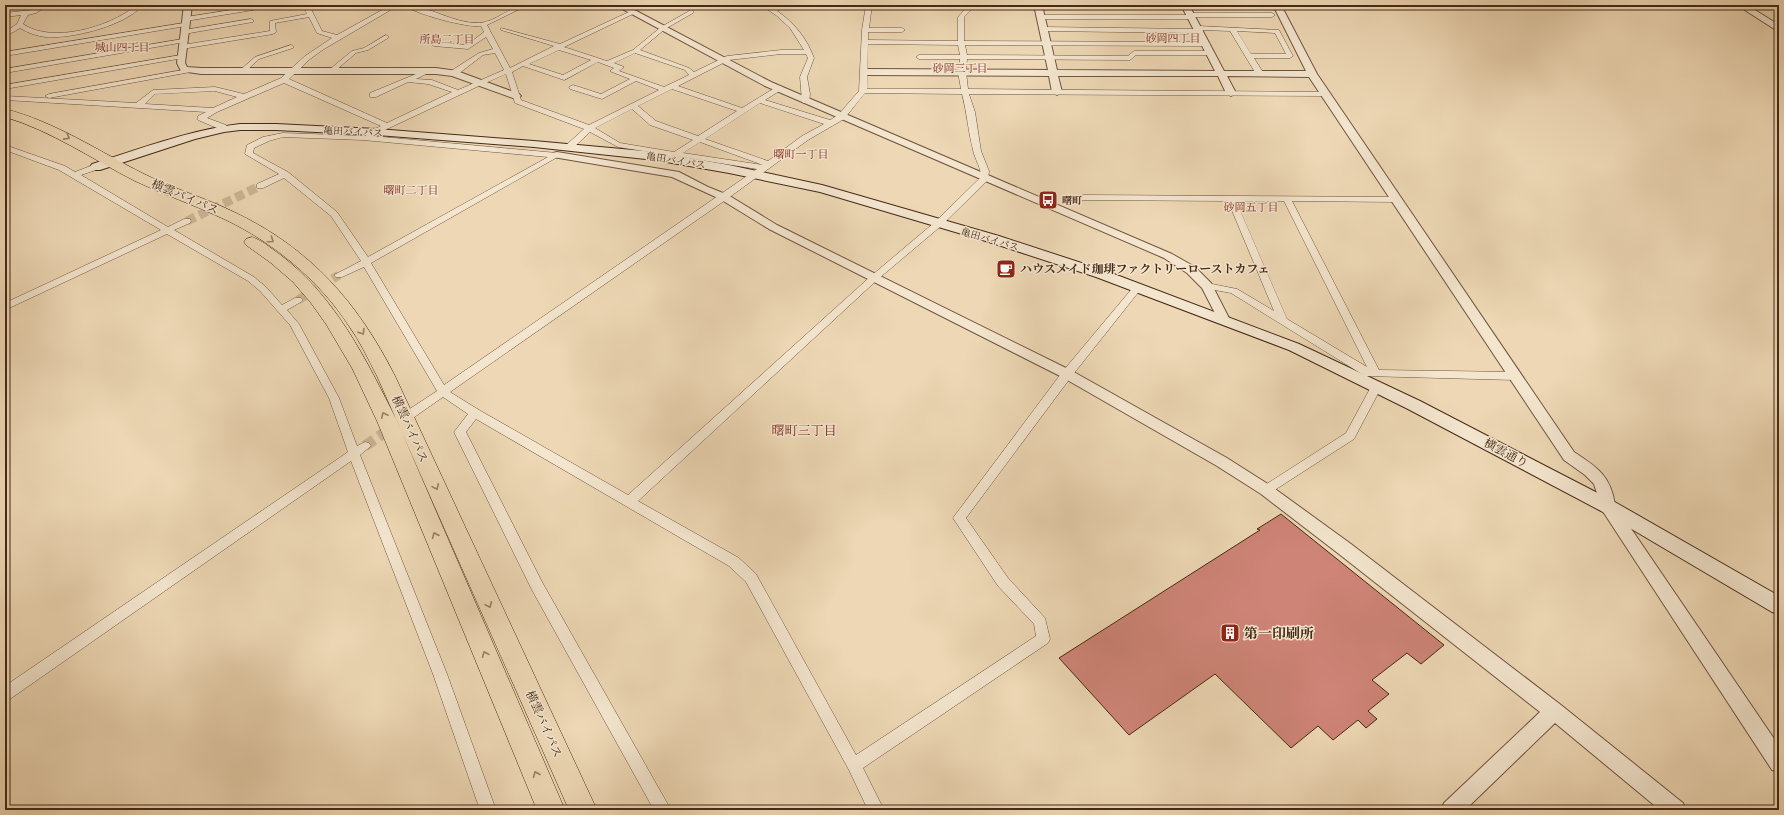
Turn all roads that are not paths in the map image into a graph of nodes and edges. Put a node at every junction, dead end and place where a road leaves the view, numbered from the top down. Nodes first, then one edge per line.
1 (46, 5) edge
2 (136, 5) edge
3 (198, 5) edge
4 (306, 5) edge
5 (396, 5) edge
6 (407, 5) edge
7 (525, 5) edge
8 (619, 5) edge
9 (764, 5) edge
10 (786, 5) edge
11 (869, 5) edge
12 (973, 5) edge
13 (1038, 5) edge
14 (1185, 5) edge
15 (1741, 5) edge
16 (188, 6) edge
17 (251, 9) dead end
18 (773, 10) junction
19 (1275, 10) edge
20 (633, 12) junction
21 (691, 12) dead end
22 (25, 13) junction
23 (5, 15) edge
24 (311, 15) junction
25 (1191, 16) junction
26 (1040, 17) junction
27 (251, 21) dead end
28 (485, 24) junction
29 (20, 25) junction
30 (663, 28) junction
31 (502, 29) dead end
32 (1043, 29) junction
33 (1199, 29) junction
34 (1232, 29) junction
35 (1779, 29) edge
36 (865, 30) junction
37 (902, 30) dead end
38 (184, 33) junction
39 (487, 33) junction
40 (5, 35) edge
41 (112, 37) junction
42 (336, 37) junction
43 (386, 37) dead end
44 (865, 42) junction
45 (960, 43) junction
46 (1046, 43) junction
47 (434, 44) dead end
48 (1207, 44) junction
49 (291, 47) dead end
50 (559, 47) junction
51 (497, 50) junction
52 (635, 51) junction
53 (809, 52) junction
54 (1211, 53) junction
55 (5, 54) edge
56 (107, 54) junction
57 (1249, 56) junction
58 (182, 57) junction
59 (919, 57) dead end
60 (964, 58) junction
61 (1049, 58) junction
62 (597, 60) junction
63 (724, 61) junction
64 (608, 63) junction
65 (524, 64) junction
66 (194, 70) junction
67 (333, 70) junction
68 (5, 71) edge
69 (244, 71) junction
70 (292, 71) junction
71 (428, 71) junction
72 (508, 71) junction
73 (865, 72) junction
74 (962, 72) junction
75 (454, 73) junction
76 (1052, 73) junction
77 (1222, 74) junction
78 (1260, 74) junction
79 (1312, 74) junction
80 (694, 76) junction
81 (635, 79) junction
82 (284, 80) junction
83 (407, 80) junction
84 (480, 82) junction
85 (5, 86) edge
86 (104, 87) junction
87 (573, 87) dead end
88 (669, 88) junction
89 (778, 88) junction
90 (458, 92) junction
91 (863, 92) junction
92 (965, 92) junction
93 (1057, 92) junction
94 (1232, 94) junction
95 (1325, 94) junction
96 (373, 95) dead end
97 (516, 96) junction
98 (245, 97) junction
99 (5, 98) edge
100 (29, 100) junction
101 (758, 100) junction
102 (806, 101) junction
103 (139, 105) junction
104 (634, 106) junction
105 (214, 110) junction
106 (742, 110) junction
107 (5, 113) edge
108 (841, 117) junction
109 (5, 121) edge
110 (830, 123) junction
111 (589, 128) junction
112 (224, 129) junction
113 (382, 129) junction
114 (363, 138) junction
115 (699, 139) junction
116 (5, 147) edge
117 (568, 148) junction
118 (676, 154) junction
119 (557, 155) junction
120 (103, 164) junction
121 (763, 169) junction
122 (285, 174) junction
123 (74, 175) junction
124 (985, 178) junction
125 (260, 186) tunnel mouth
126 (724, 197) junction
127 (1084, 198) dead end
128 (1231, 199) junction
129 (1287, 199) junction
130 (1397, 199) junction
131 (187, 221) tunnel mouth
132 (938, 224) junction
133 (168, 230) junction
134 (366, 262) junction
135 (339, 275) tunnel mouth
136 (874, 278) junction
137 (1207, 286) junction
138 (1138, 287) junction
139 (298, 300) tunnel mouth
140 (5, 307) edge
141 (282, 309) junction
142 (1282, 319) junction
143 (1224, 320) junction
144 (1068, 374) junction
145 (1515, 376) junction
146 (1374, 377) junction
147 (443, 392) junction
148 (475, 413) junction
149 (409, 416) dead end
150 (365, 446) tunnel mouth
151 (354, 454) junction
152 (1266, 490) junction
153 (630, 501) junction
154 (1607, 506) junction
155 (1779, 606) edge
156 (5, 694) edge
157 (1554, 711) junction
158 (1779, 763) edge
159 (854, 765) junction
160 (488, 810) edge
161 (551, 810) edge
162 (583, 810) edge
163 (663, 810) edge
164 (876, 810) edge
165 (1451, 810) edge
166 (1676, 810) edge

1 - 22 street
2 - 29 street
3 - 16 street
4 - 24 street
5 - 42 street
6 - 28 street
7 - 28 street
8 - 20 street
9 - 18 street
10 - 18 street
11 - 36 street
12 - 45 street
13 - 26 street
14 - 25 street
15 - 35 street
16 - 38 street
17 - 38 street
18 - 53 street
19 - 25 street
19 - 79 street
20 - 30 street
20 - 50 street
21 - 30 street
22 - 23 street
22 - 29 street
24 - 38 street
24 - 42 street
25 - 26 street
25 - 33 street
26 - 32 street
27 - 38 street
28 - 39 street
29 - 40 street
30 - 52 street
30 - 63 street
31 - 50 street
32 - 33 street
32 - 46 street
33 - 34 street
33 - 48 street
34 - 57 street
34 - 57 street
36 - 37 street
36 - 44 street
38 - 41 street
38 - 56 street
38 - 58 street
39 - 47 street
39 - 51 street
41 - 55 street
41 - 56 street
42 - 70 street
43 - 67 street
44 - 45 street
44 - 73 street
45 - 46 street
45 - 60 street
46 - 48 street
46 - 61 street
48 - 54 street
49 - 69 street
50 - 62 street
50 - 65 street
51 - 72 street
51 - 75 street
52 - 64 street
52 - 80 street
53 - 63 street
53 - 102 street
54 - 61 street
54 - 77 street
56 - 68 street
56 - 86 street
57 - 78 street
58 - 66 street
58 - 86 street
59 - 60 street
60 - 61 street
60 - 74 street
61 - 76 street
62 - 64 street
62 - 65 street
63 - 80 street
63 - 89 street
64 - 81 street
65 - 72 street
66 - 69 street
66 - 86 street
67 - 70 street
67 - 71 street
69 - 70 street
70 - 82 street
71 - 75 street
71 - 83 street
72 - 84 street
72 - 97 street
73 - 74 street
73 - 91 street
74 - 76 street
74 - 92 street
75 - 84 street
76 - 77 street
76 - 93 street
77 - 78 street
77 - 94 street
78 - 79 street
79 - 95 street
80 - 88 street
81 - 87 street
81 - 88 street
82 - 98 street
82 - 113 street
83 - 90 street
83 - 96 street
84 - 90 street
84 - 97 street
85 - 86 street
86 - 100 street
86 - 100 street
86 - 103 street
88 - 104 street
88 - 106 street
89 - 101 street
89 - 102 street
90 - 113 street
91 - 92 street
91 - 108 street
92 - 93 street
92 - 124 street
93 - 94 street
94 - 95 street
95 - 130 street
97 - 111 street
98 - 103 street
98 - 105 street
99 - 100 street
101 - 106 street
101 - 110 street
102 - 108 street
103 - 105 street
104 - 111 street
104 - 115 street
105 - 112 street
106 - 115 street
107 -> 120 highway
108 - 110 street
108 - 124 street
109 - 120 highway
110 - 121 street
111 - 117 street
111 - 118 street
112 - 113 main road, 亀田バイパス
112 - 120 main road, 亀田バイパス
113 - 114 street
113 - 117 main road, 亀田バイパス
114 - 119 street
114 - 122 street
115 - 118 street
115 - 121 street
116 - 123 street
117 - 119 street
117 - 121 main road, 亀田バイパス
118 - 121 street
119 - 126 street
119 - 134 street
120 - 123 street
161 -> 120 highway, 横雲バイパス
120 -> 162 highway, 横雲バイパス
121 - 126 street
121 - 132 main road, 亀田バイパス
122 - 125 street
122 - 134 street
123 - 133 street
124 - 132 street
124 - 137 street
126 - 136 street
126 - 147 street
127 - 128 street
128 - 129 street
128 - 142 street
129 - 130 street
129 - 146 street
130 - 145 street
131 - 133 street
132 - 136 street
132 - 138 main road, 亀田バイパス
133 - 140 street
133 - 141 street
134 - 135 street
134 - 147 street
136 - 144 street
136 - 153 street
137 - 142 street
137 - 143 street
138 - 143 main road, 亀田バイパス
138 - 144 street
139 - 141 street
141 - 151 street
142 - 146 street
143 - 146 main road, 横雲通り
144 - 152 street
144 - 159 street
145 - 146 street
145 - 154 street
146 - 152 street
146 - 154 main road, 横雲通り
147 - 148 street
147 - 149 street
148 - 153 street
148 - 163 street
150 - 151 street
151 - 156 street
151 - 160 street
152 - 157 street
153 - 159 street
154 - 155 main road, 横雲通り
154 - 158 street
157 - 165 street
157 - 166 street
159 - 164 street

